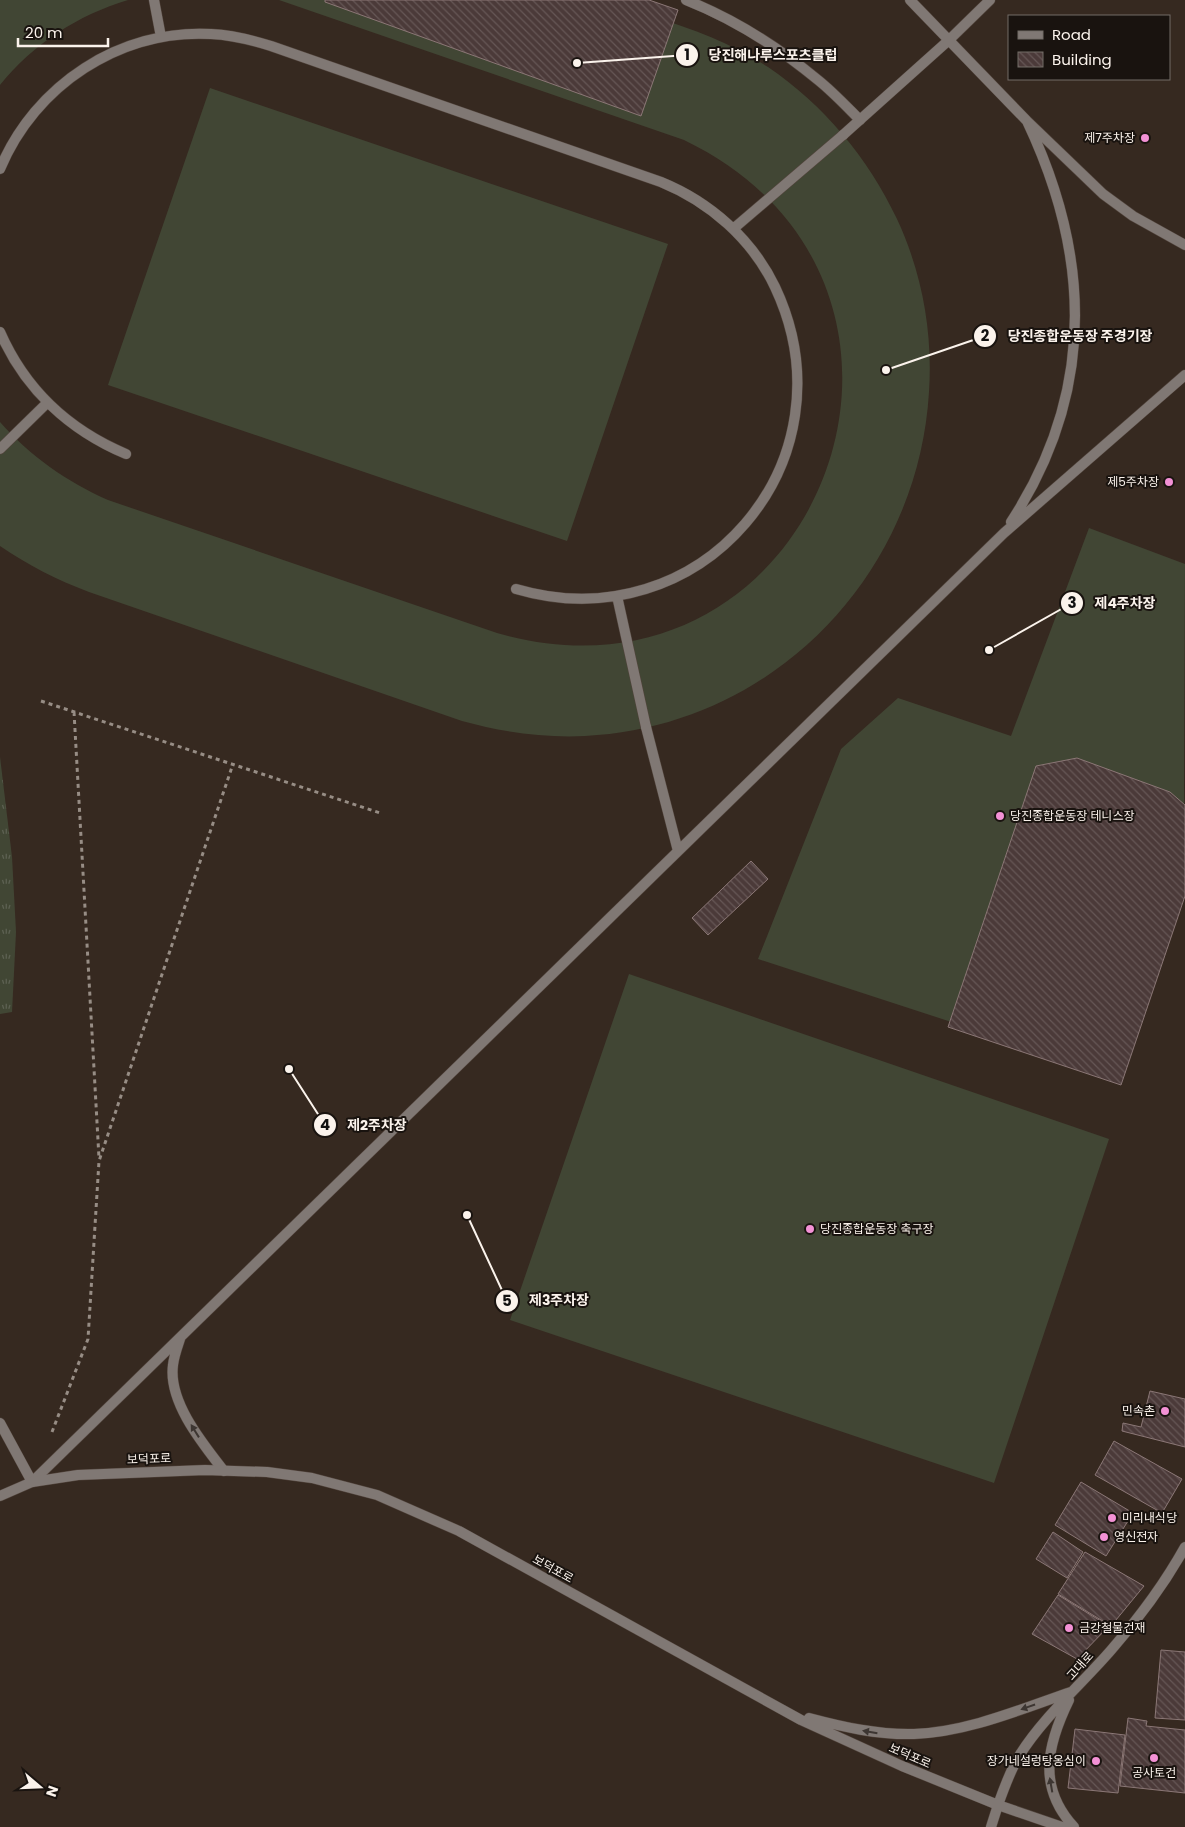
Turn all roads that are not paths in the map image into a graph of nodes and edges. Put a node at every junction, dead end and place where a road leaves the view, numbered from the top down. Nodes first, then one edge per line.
1 (154, 0) edge
2 (686, 0) edge
3 (910, 0) edge
4 (990, 0) edge
5 (161, 37) junction
6 (949, 40) junction
7 (860, 120) junction
8 (1027, 121) junction
9 (0, 169) edge
10 (733, 229) junction
11 (1185, 245) edge
12 (0, 332) edge
13 (1185, 375) edge
14 (1185, 384) edge
15 (1163, 394) junction
16 (47, 403) junction
17 (0, 449) edge
18 (126, 454) dead end
19 (1004, 533) junction
20 (516, 590) dead end
21 (617, 596) junction
22 (678, 851) junction
23 (180, 1338) junction
24 (0, 1423) edge
25 (224, 1471) junction
26 (32, 1482) junction
27 (0, 1496) edge
28 (1185, 1547) edge
29 (1074, 1691) junction
30 (788, 1713) junction
31 (998, 1805) junction
32 (990, 1827) edge
33 (1062, 1827) edge
34 (1074, 1827) edge

1 - 5 street
2 - 7 street
3 - 6 street
4 - 6 street
5 - 9 street
5 - 10 street
6 - 7 street
6 - 8 street
7 - 10 street
8 - 11 street
8 - 19 street
10 - 21 street
12 - 16 street
13 - 15 street
14 - 15 street
15 - 19 street
16 - 17 street
16 - 18 street
19 - 22 street
20 - 21 street
21 - 22 street
22 - 23 street
25 -> 23 street
23 - 26 street
24 - 26 street
25 - 26 street, 보덕포로
25 - 30 street, 보덕포로
26 - 27 street, 보덕포로
28 - 29 street, 고대로
29 -> 30 street
29 - 31 street, 고대로
34 -> 29 street
30 - 31 street, 보덕포로
31 - 32 street, 고대로
31 - 33 street, 보덕포로

